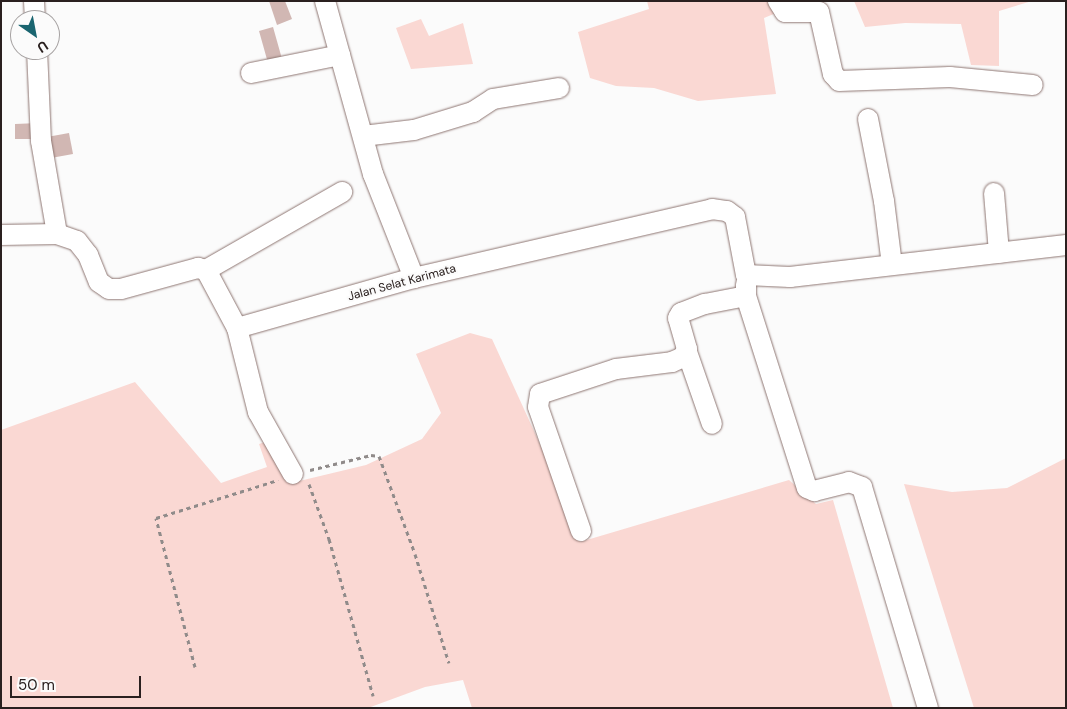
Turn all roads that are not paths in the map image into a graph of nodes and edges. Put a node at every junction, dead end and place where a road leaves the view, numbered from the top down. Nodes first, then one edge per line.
1 (324, 1) edge
2 (778, 1) edge
3 (340, 54) junction
4 (38, 60) edge
5 (251, 73) dead end
6 (1033, 85) dead end
7 (559, 88) dead end
8 (868, 119) dead end
9 (363, 136) junction
10 (342, 192) dead end
11 (994, 193) dead end
12 (57, 234) junction
13 (1, 235) edge
14 (1066, 246) edge
15 (999, 253) junction
16 (892, 265) junction
17 (206, 270) junction
18 (746, 274) junction
19 (414, 278) junction
20 (746, 296) junction
21 (237, 328) junction
22 (687, 352) junction
23 (712, 424) dead end
24 (298, 473) road end
25 (581, 530) dead end
26 (928, 708) edge

1 - 3 street
2 - 6 street
3 - 5 street
3 - 9 street
4 - 12 street
7 - 9 street
8 - 16 street
9 - 19 street
10 - 17 street
11 - 15 street
12 - 13 street
12 - 17 street
14 - 15 street
15 - 16 street
16 - 18 street
17 - 21 street
18 - 19 street, Jalan Selat Karimata
18 - 20 street
19 - 21 street, Jalan Selat Karimata
20 - 22 street
20 - 26 street
21 - 24 street
22 - 23 street
22 - 25 street

